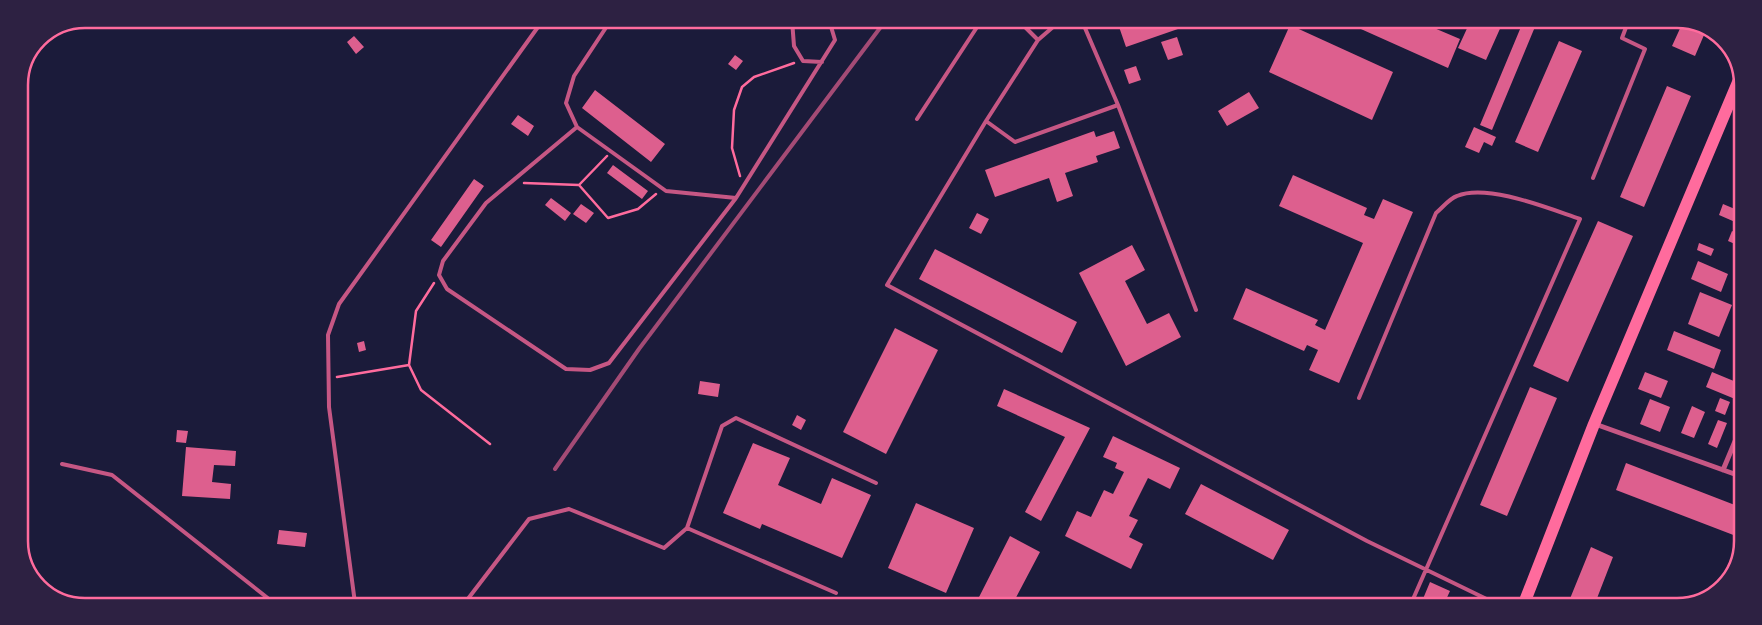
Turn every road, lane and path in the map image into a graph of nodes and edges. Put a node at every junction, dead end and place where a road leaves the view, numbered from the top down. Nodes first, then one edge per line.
1 (538, 27) edge
2 (606, 27) edge
3 (793, 27) edge
4 (831, 27) edge
5 (977, 27) edge
6 (1025, 27) edge
7 (1053, 27) edge
8 (1085, 27) edge
9 (1626, 27) edge
10 (1038, 40) junction
11 (803, 60) junction
12 (822, 62) junction
13 (1734, 92) edge
14 (1118, 105) junction
15 (917, 119) dead end
16 (986, 121) junction
17 (576, 127) junction
18 (611, 152) junction
19 (1593, 178) dead end
20 (511, 182) junction
21 (579, 185) junction
22 (743, 186) junction
23 (663, 188) junction
24 (736, 198) junction
25 (439, 275) junction
26 (1196, 310) dead end
27 (409, 365) junction
28 (329, 378) junction
29 (1360, 398) dead end
30 (1594, 424) junction
31 (1734, 443) edge
32 (490, 444) dead end
33 (62, 464) dead end
34 (1723, 470) junction
35 (1734, 474) edge
36 (876, 483) dead end
37 (687, 528) junction
38 (1427, 569) junction
39 (836, 593) dead end
40 (268, 598) edge
41 (354, 598) edge
42 (469, 598) edge
43 (1414, 598) edge
44 (1485, 598) edge
45 (1526, 598) edge

1 - 28 lane
2 - 17 lane
3 - 11 lane
4 - 12 lane
5 - 15 lane
6 - 10 lane
7 - 10 lane
8 - 14 lane
9 - 19 lane
10 - 16 lane
11 - 12 lane
11 - 22 path
12 - 22 lane
13 - 30 main road
14 - 16 lane
14 - 26 lane
16 - 38 lane
17 - 18 lane
17 - 20 lane
18 - 21 path
18 - 23 lane
20 - 21 path
20 - 25 lane
21 - 23 path
22 - 24 lane
23 - 24 lane
24 - 25 lane
25 - 27 path
27 - 28 path
27 - 32 path
28 - 41 lane
29 - 38 lane
30 - 34 street
30 - 45 main road
31 - 34 street
33 - 40 lane
34 - 35 street
36 - 37 lane
37 - 39 lane
37 - 42 lane
38 - 43 lane
38 - 44 lane

